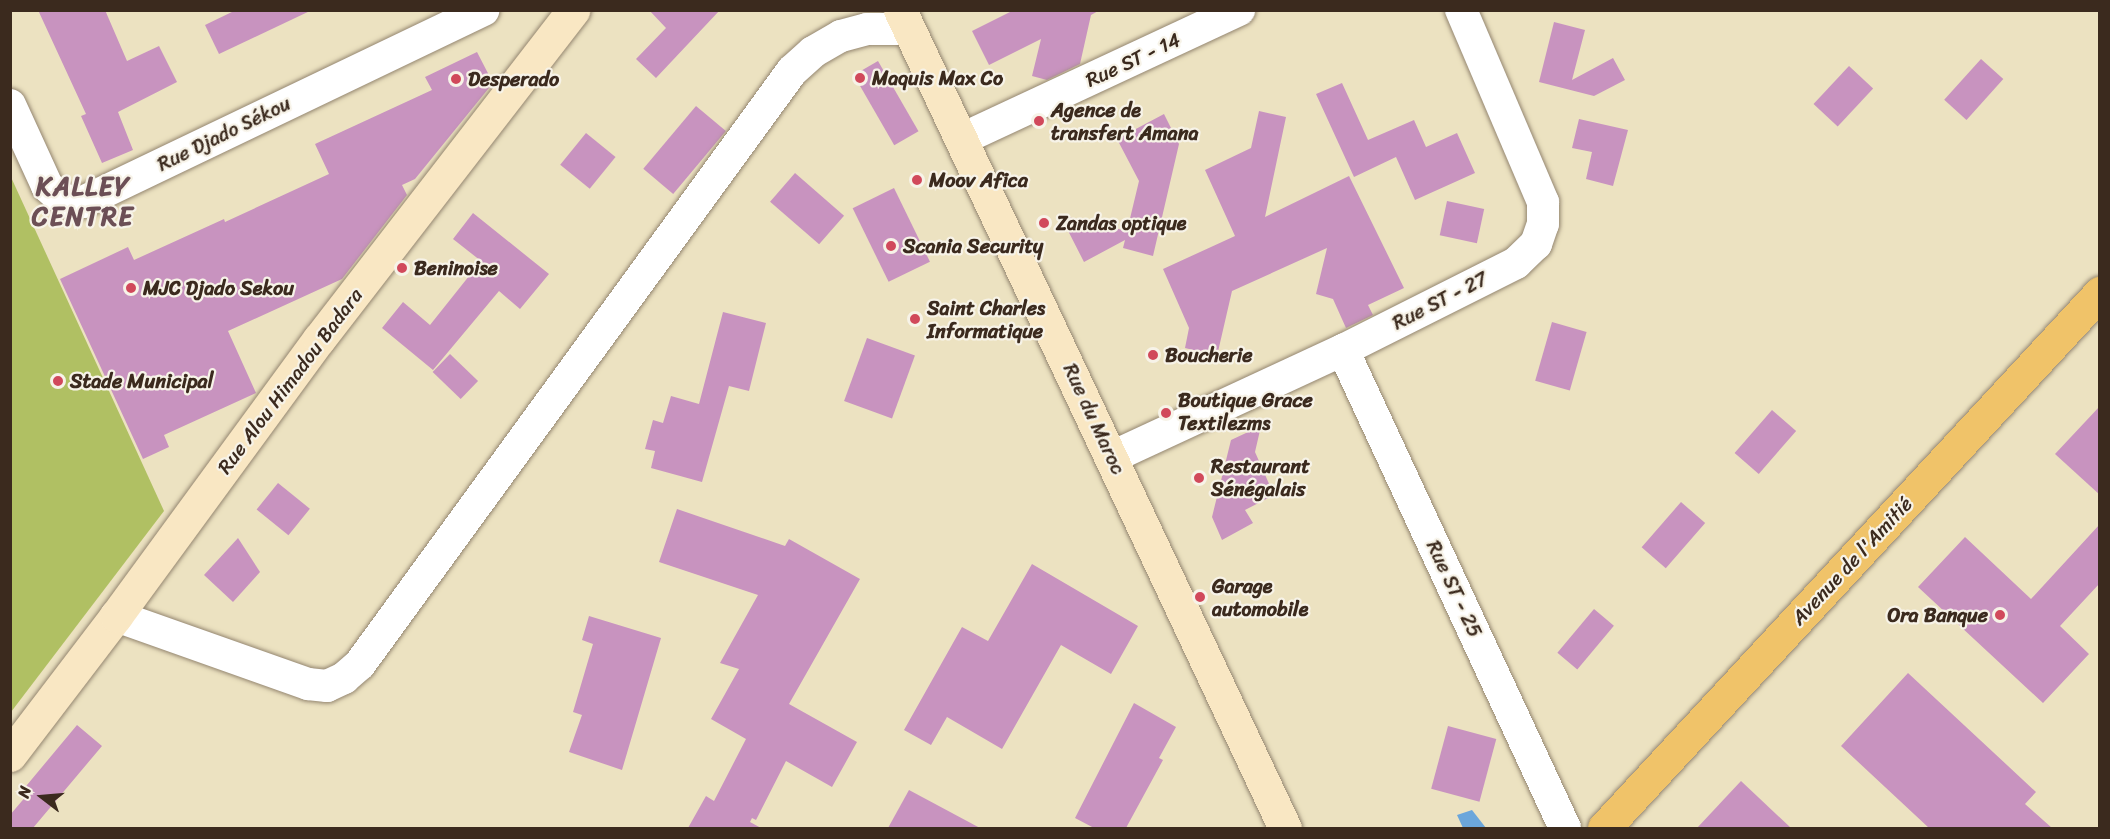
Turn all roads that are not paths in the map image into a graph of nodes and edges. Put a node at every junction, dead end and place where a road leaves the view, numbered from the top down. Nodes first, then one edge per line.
1 (483, 10) edge
2 (573, 10) edge
3 (1239, 10) edge
4 (1461, 10) edge
5 (904, 20) edge
6 (10, 105) edge
7 (962, 139) junction
8 (2100, 293) edge
9 (1343, 350) junction
10 (1112, 457) junction
11 (116, 616) junction
12 (10, 754) edge
13 (1285, 828) edge
14 (1565, 828) edge
15 (1604, 828) edge

1 - 6 street, Rue Djado Sékou
2 - 11 street, Rue Alou Himadou Badara
3 - 7 street, Rue ST - 14
4 - 9 street, Rue ST - 27
5 - 7 street, Rue du Maroc
5 - 11 street
7 - 10 street, Rue du Maroc
8 - 15 main road, Avenue de l'Amitié
9 - 10 street, Rue ST - 27
9 - 14 street, Rue ST - 25
10 - 13 street, Rue du Maroc
11 - 12 street, Rue Alou Himadou Badara

